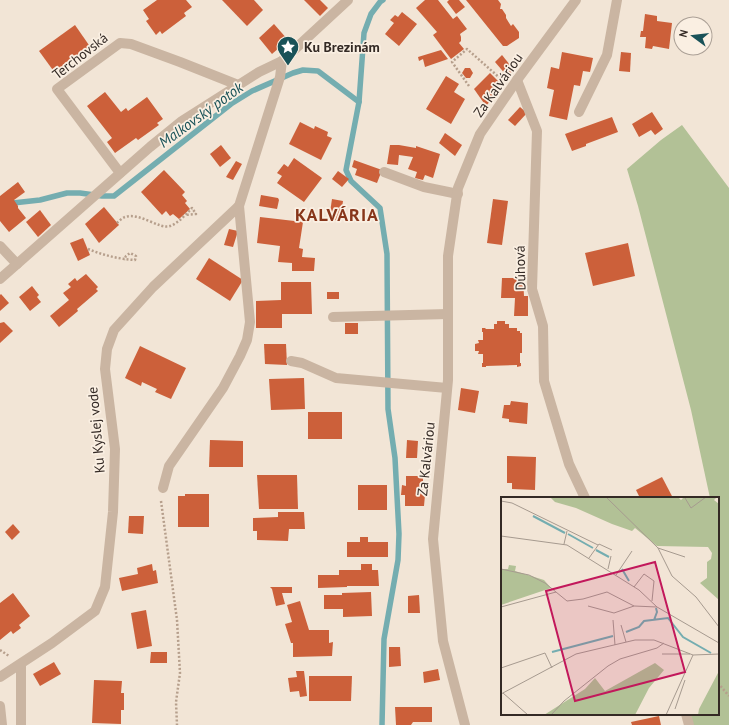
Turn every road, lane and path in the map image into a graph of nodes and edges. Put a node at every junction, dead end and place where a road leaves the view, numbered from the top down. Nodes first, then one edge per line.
1 (348, 0) edge
2 (576, 0) edge
3 (617, 0) edge
4 (282, 61) junction
5 (517, 80) junction
6 (506, 83) dead end
7 (238, 85) junction
8 (470, 86) dead end
9 (579, 112) dead end
10 (384, 172) dead end
11 (120, 173) junction
12 (458, 194) junction
13 (239, 206) junction
14 (185, 215) dead end
15 (116, 222) dead end
16 (0, 246) edge
17 (88, 249) dead end
18 (124, 260) junction
19 (17, 264) junction
20 (0, 279) edge
21 (448, 314) junction
22 (333, 317) dead end
23 (291, 361) dead end
24 (447, 388) junction
25 (163, 488) joint
26 (585, 497) edge
27 (20, 664) junction
28 (0, 677) edge
29 (719, 684) edge
30 (729, 696) edge
31 (0, 706) edge
32 (686, 715) edge
33 (2, 725) edge
34 (21, 725) edge
35 (177, 725) edge
36 (465, 725) edge
37 (689, 725) edge

1 - 4 street
2 - 5 street, Za Kalváriou
3 - 9 street
4 - 7 street
4 - 13 street, Ku Kyslej vode
5 - 12 street, Za Kalváriou
5 - 26 street, Dúhová
6 - 8 path
7 - 11 street
7 - 11 street, Terchovská
10 - 12 street
11 - 19 street
12 - 21 street, Za Kalváriou
13 - 25 street, Ku Kyslej vode
13 - 27 street, Ku Kyslej vode
14 - 15 path
16 - 19 street
17 - 18 path
18 - 18 path
19 - 20 street
21 - 22 street
21 - 24 street, Za Kalváriou
23 - 24 street
24 - 36 street, Za Kalváriou
25 - 35 path
27 - 28 street, Ku Kyslej vode
27 - 34 street
29 - 30 path
31 - 33 street
32 - 37 street

